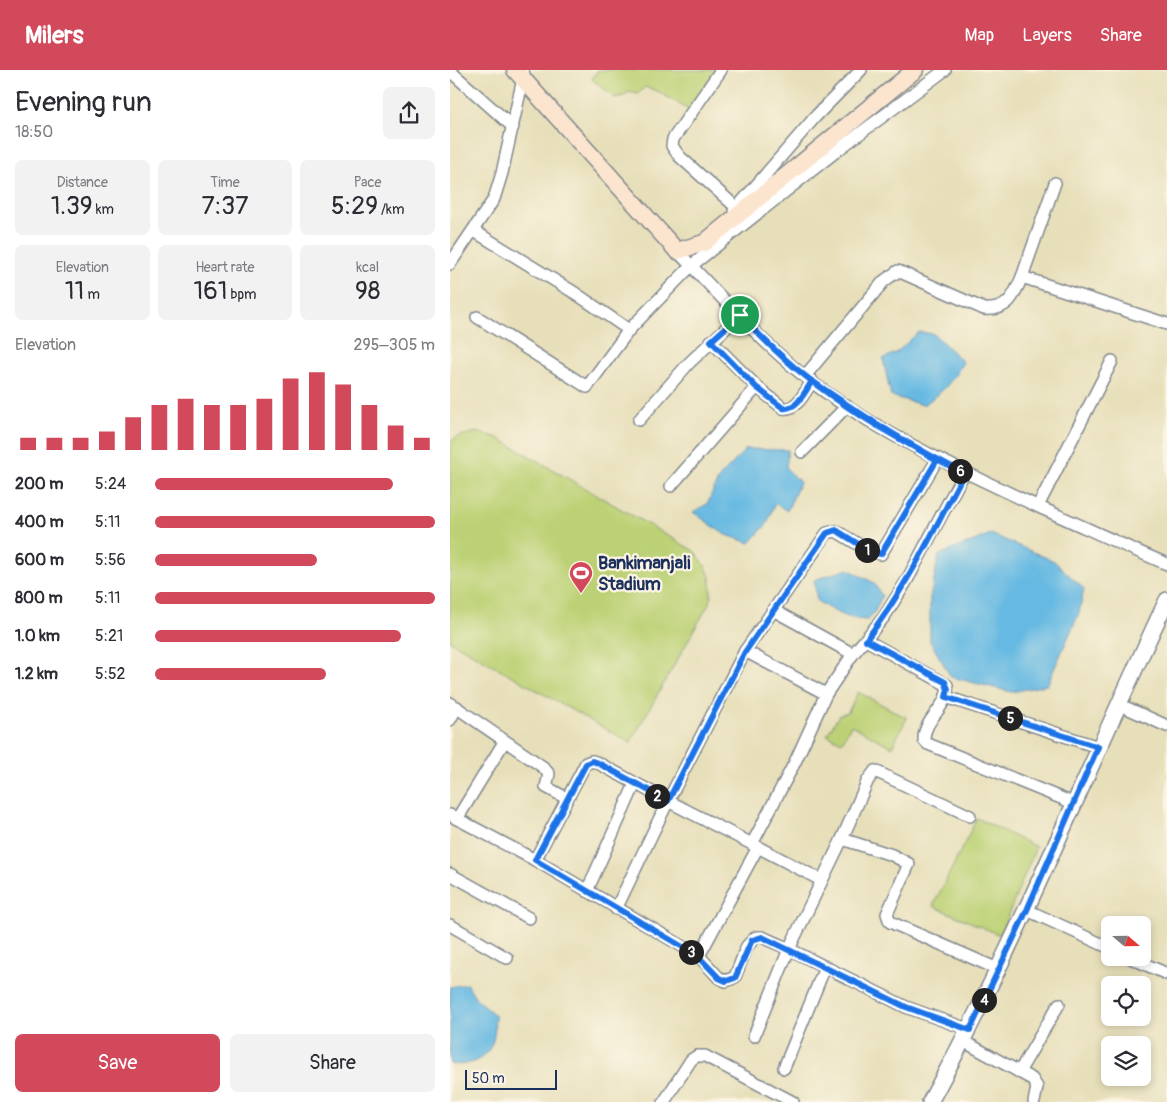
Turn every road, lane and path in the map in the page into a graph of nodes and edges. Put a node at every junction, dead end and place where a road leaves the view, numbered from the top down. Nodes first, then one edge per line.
1 (721, 70) edge
2 (861, 70) edge
3 (915, 70) edge
4 (945, 70) edge
5 (450, 71) edge
6 (521, 73) edge
7 (513, 127) junction
8 (1056, 184) dead end
9 (737, 208) junction
10 (474, 231) junction
11 (712, 237) junction
12 (677, 251) junction
13 (450, 264) edge
14 (691, 266) junction
15 (1022, 277) junction
16 (740, 315) junction
17 (477, 317) dead end
18 (1167, 324) edge
19 (629, 330) junction
20 (711, 341) junction
21 (1112, 361) dead end
22 (809, 379) junction
23 (756, 387) junction
24 (848, 406) junction
25 (638, 420) dead end
26 (802, 452) dead end
27 (937, 460) junction
28 (964, 473) junction
29 (672, 486) dead end
30 (1038, 506) junction
31 (1167, 564) edge
32 (1167, 600) edge
33 (773, 610) junction
34 (866, 640) junction
35 (745, 652) junction
36 (853, 654) junction
37 (826, 694) junction
38 (946, 697) junction
39 (1118, 704) junction
40 (454, 705) edge
41 (450, 720) edge
42 (1167, 726) edge
43 (504, 742) junction
44 (1098, 747) junction
45 (636, 784) junction
46 (566, 798) junction
47 (668, 801) junction
48 (1073, 804) junction
49 (970, 816) dead end
50 (453, 817) edge
51 (842, 839) junction
52 (755, 845) junction
53 (535, 860) junction
54 (450, 874) edge
55 (821, 880) junction
56 (587, 891) junction
57 (616, 909) junction
58 (1027, 910) junction
59 (529, 918) dead end
60 (450, 926) edge
61 (1101, 944) edge
62 (789, 950) junction
63 (698, 956) junction
64 (507, 958) dead end
65 (1149, 966) edge
66 (825, 967) junction
67 (1000, 970) junction
68 (1167, 974) edge
69 (1059, 1004) dead end
70 (754, 1036) dead end
71 (966, 1036) junction
72 (784, 1068) dead end
73 (1019, 1072) junction
74 (664, 1102) edge
75 (793, 1102) edge
76 (930, 1102) edge
77 (1034, 1102) edge

1 - 9 street
2 - 9 street
3 - 11 main road
4 - 14 street
5 - 7 street
6 - 7 street
6 - 12 main road
7 - 10 street
8 - 15 street
9 - 11 street
10 - 13 street
10 - 19 street
11 - 12 main road
12 - 14 street
14 - 16 street
14 - 19 street
15 - 18 street
15 - 22 street
16 - 20 street
16 - 22 street
17 - 19 street
20 - 23 street
20 - 25 street
21 - 30 street
22 - 23 street
22 - 24 street
23 - 29 street
24 - 26 street
24 - 27 street
27 - 28 street
27 - 33 street
28 - 30 street
28 - 34 street
30 - 31 street
32 - 39 street
33 - 35 street
33 - 36 street
34 - 36 street
34 - 38 street
35 - 37 street
35 - 47 street
36 - 37 street
37 - 52 street
38 - 44 street
38 - 48 street
39 - 42 street
39 - 44 street
40 - 41 street
40 - 43 street
43 - 46 street
43 - 50 street
44 - 48 street
45 - 46 street
45 - 47 street
45 - 56 street
46 - 53 street
47 - 52 street
47 - 57 street
48 - 58 street
49 - 51 street
50 - 53 street
51 - 55 street
51 - 67 street
52 - 55 street
52 - 63 street
53 - 56 street
54 - 59 street
55 - 62 street
56 - 57 street
57 - 63 street
58 - 61 street
58 - 67 street
60 - 64 street
62 - 63 street
62 - 66 street
62 - 70 street
65 - 68 street
66 - 71 street
66 - 72 street
67 - 71 street
69 - 73 street
71 - 73 street
71 - 76 street
73 - 77 street
74 - 75 street

